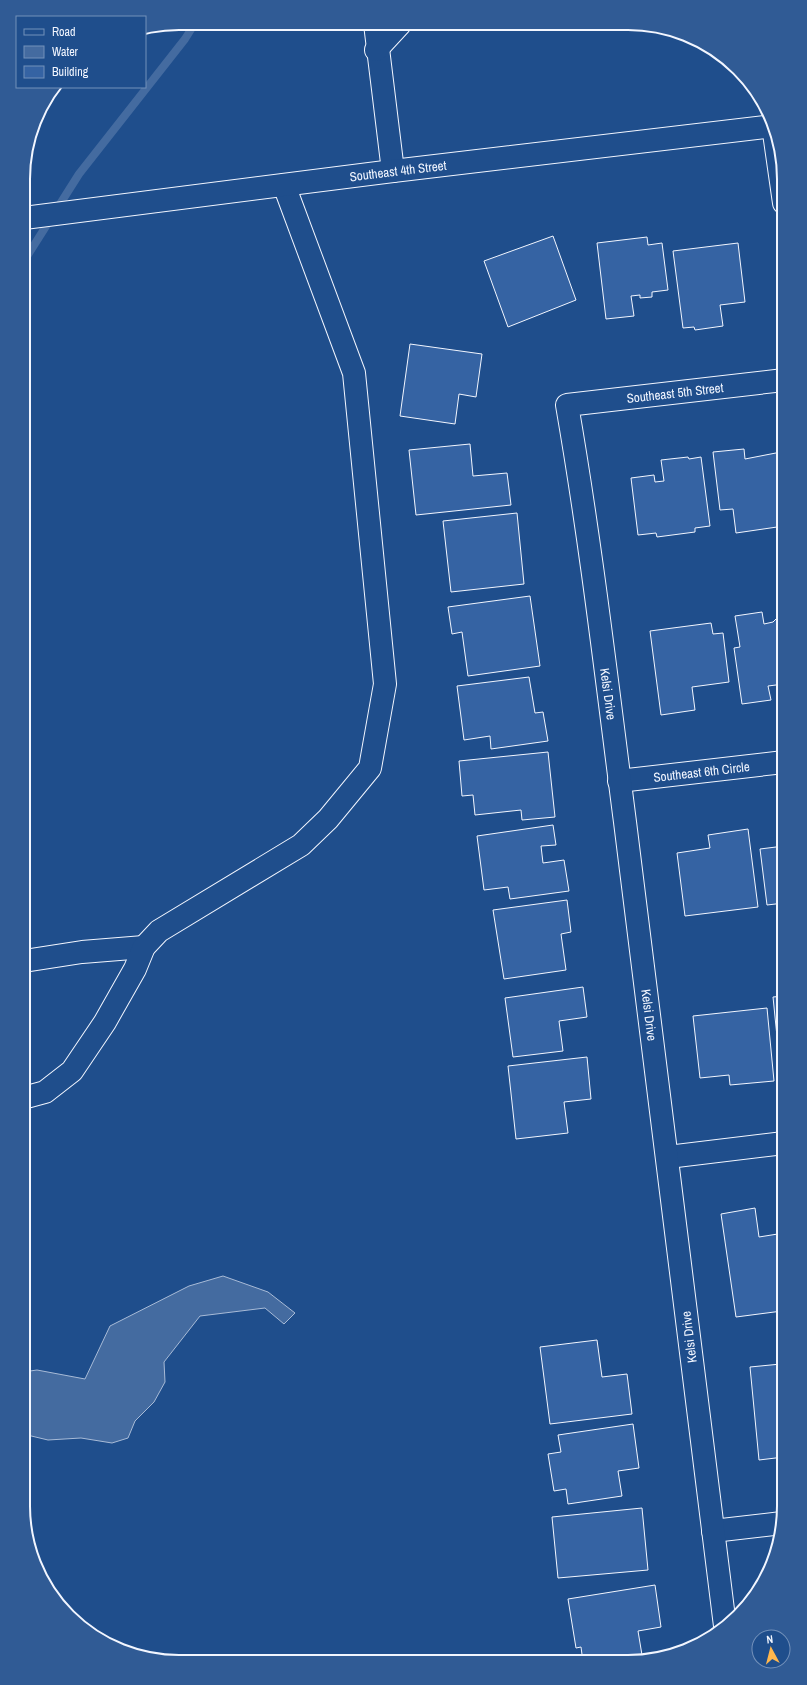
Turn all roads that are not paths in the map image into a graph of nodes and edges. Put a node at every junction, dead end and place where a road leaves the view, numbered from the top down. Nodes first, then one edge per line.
1 (374, 30) edge
2 (394, 30) edge
3 (376, 50) junction
4 (768, 127) edge
5 (393, 171) junction
6 (284, 185) junction
7 (30, 217) edge
8 (777, 381) edge
9 (567, 405) joint
10 (777, 763) edge
11 (619, 781) junction
12 (144, 947) junction
13 (30, 960) edge
14 (30, 1096) edge
15 (777, 1144) edge
16 (668, 1157) junction
17 (776, 1524) edge
18 (712, 1531) junction
19 (724, 1620) edge

1 - 3 street
2 - 3 street
3 - 5 street
4 - 5 street, Southeast 4th Street
5 - 6 street, Southeast 4th Street
6 - 7 street, Southeast 4th Street
6 - 12 street
8 - 9 street, Southeast 5th Street
9 - 11 street, Kelsi Drive
10 - 11 street, Southeast 6th Circle
11 - 16 street, Kelsi Drive
12 - 13 street
12 - 14 street
15 - 16 street
16 - 18 street, Kelsi Drive
17 - 18 street
18 - 19 street, Kelsi Drive

